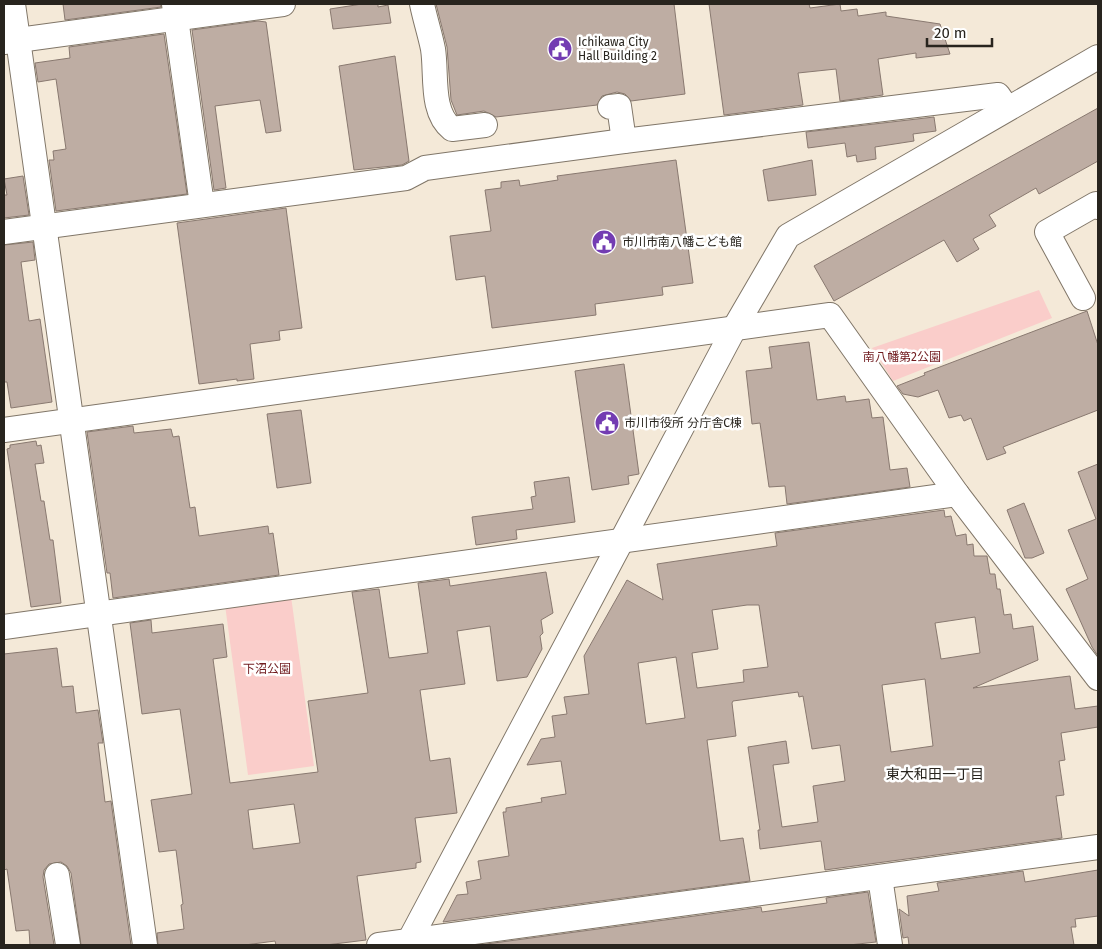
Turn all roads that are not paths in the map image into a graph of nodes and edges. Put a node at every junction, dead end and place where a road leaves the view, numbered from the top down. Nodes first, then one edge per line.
1 (12, 4) edge
2 (283, 4) edge
3 (422, 4) edge
4 (237, 7) edge
5 (175, 11) edge
6 (11, 41) edge
7 (1098, 57) edge
8 (610, 107) dead end
9 (1007, 108) junction
10 (485, 124) dead end
11 (624, 141) junction
12 (202, 205) junction
13 (1098, 207) edge
14 (43, 227) junction
15 (4, 232) edge
16 (1083, 298) dead end
17 (735, 327) junction
18 (70, 421) junction
19 (4, 430) edge
20 (956, 494) junction
21 (622, 540) junction
22 (97, 614) junction
23 (4, 627) edge
24 (1098, 678) edge
25 (1098, 848) edge
26 (57, 875) dead end
27 (880, 877) junction
28 (408, 943) edge
29 (68, 945) edge
30 (145, 945) edge
31 (379, 945) edge
32 (890, 945) edge

1 - 6 street
2 - 4 street
3 - 10 street
4 - 5 street
5 - 6 street
5 - 12 street
6 - 14 street
7 - 9 street
8 - 11 street
9 - 11 street
9 - 17 street
11 - 12 street
12 - 14 street
13 - 16 street
14 - 15 street
14 - 18 street
17 - 18 street
17 - 20 street
17 - 21 street
18 - 19 street
18 - 22 street
20 - 21 street
20 - 24 street
21 - 22 street
21 - 28 street
22 - 23 street
22 - 30 street
25 - 27 street
26 - 29 street
27 - 28 street
27 - 32 street
28 - 31 street

